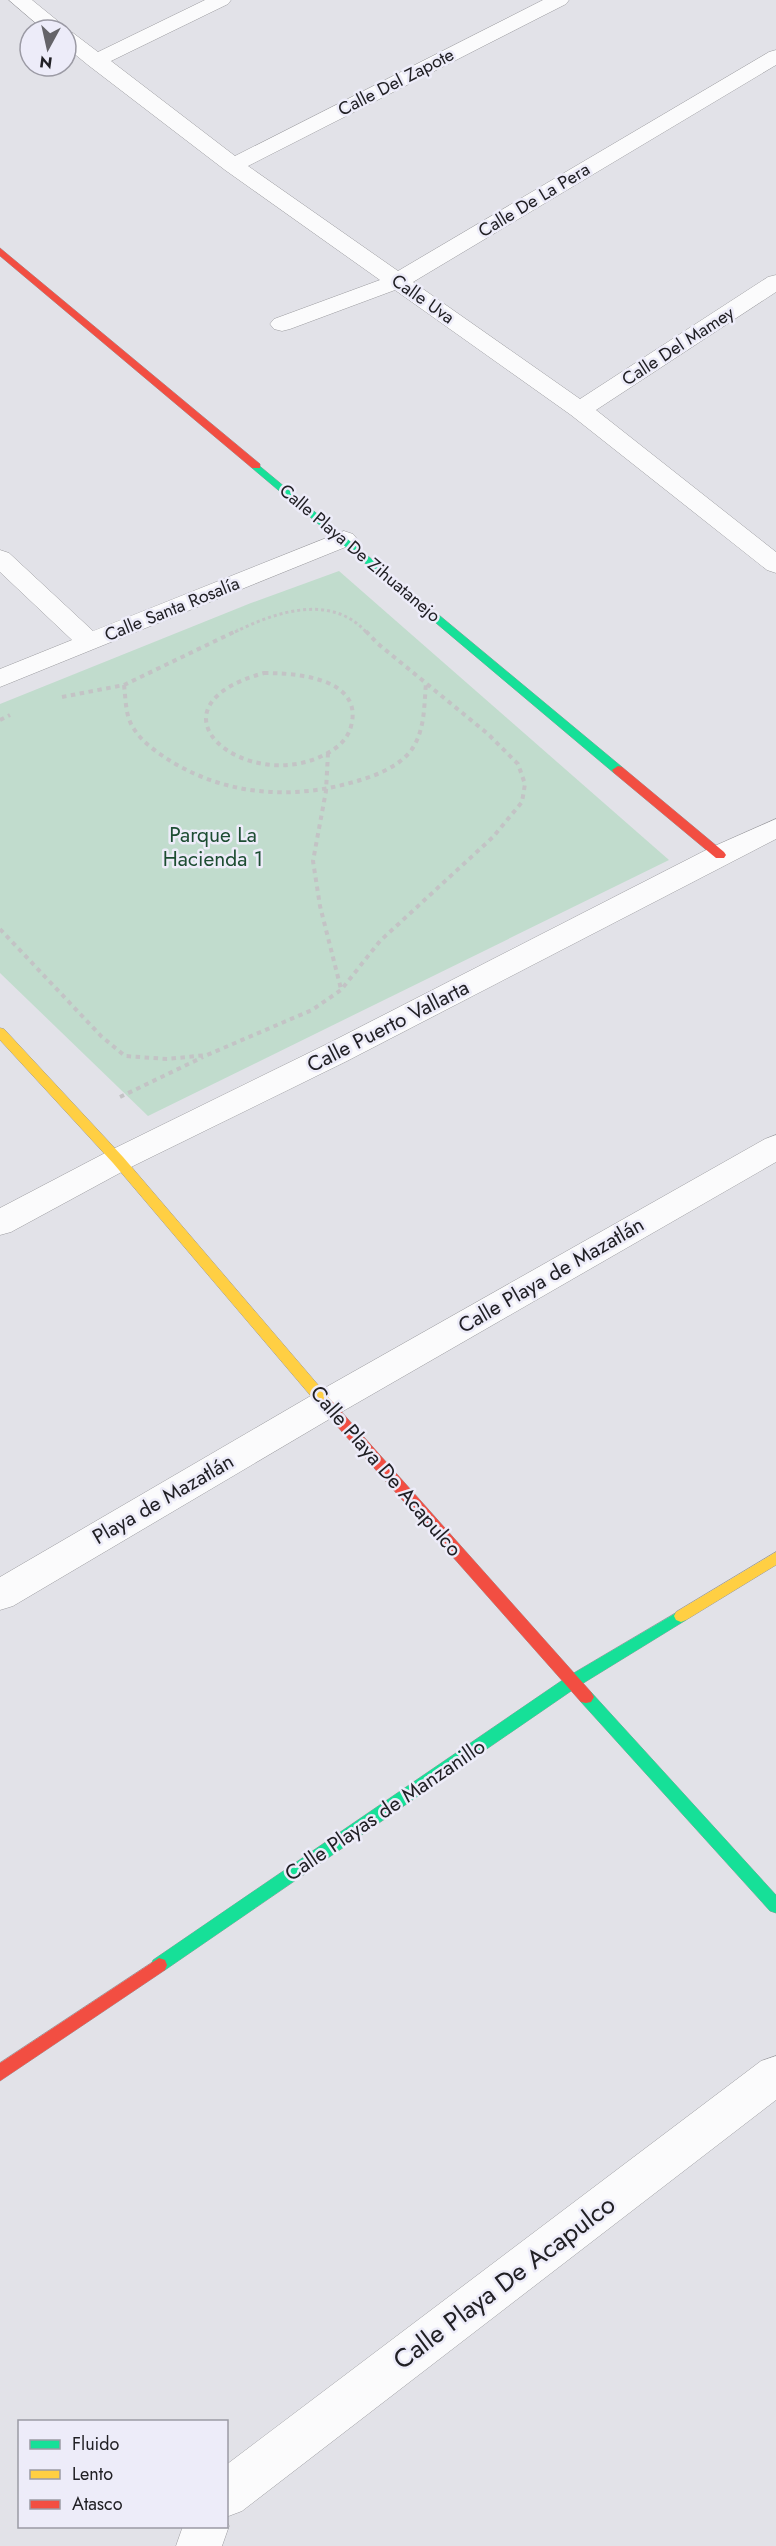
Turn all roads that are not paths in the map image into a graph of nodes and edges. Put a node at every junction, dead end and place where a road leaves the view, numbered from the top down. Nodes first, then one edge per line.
1 (19, 0) edge
2 (221, 0) edge
3 (559, 0) edge
4 (42, 18) edge
5 (78, 47) edge
6 (776, 56) edge
7 (95, 61) junction
8 (233, 165) junction
9 (0, 251) edge
10 (398, 281) junction
11 (776, 282) edge
12 (282, 324) dead end
13 (580, 410) junction
14 (344, 539) junction
15 (771, 554) edge
16 (0, 558) edge
17 (90, 643) junction
18 (0, 680) edge
19 (776, 828) edge
20 (720, 855) junction
21 (0, 1032) edge
22 (776, 1147) edge
23 (118, 1160) junction
24 (0, 1223) edge
25 (326, 1404) junction
26 (776, 1558) edge
27 (0, 1595) edge
28 (572, 1682) junction
29 (776, 1906) edge
30 (0, 2073) edge
31 (776, 2075) edge
32 (229, 2492) edge
33 (205, 2528) edge
34 (199, 2546) edge

1 - 4 street
2 - 7 street
3 - 8 street, Calle Del Zapote
5 - 7 street, Calle Uva
6 - 10 street, Calle De La Pera
7 - 8 street, Calle Uva
8 - 10 street, Calle Uva
9 - 14 street, Calle Playa De Zihuatanejo
10 - 12 street, Calle De La Pera
10 - 13 street, Calle Uva
11 - 13 street, Calle Del Mamey
13 - 15 street, Calle Uva
14 - 17 street, Calle Santa Rosalía
14 - 20 street, Calle Playa De Zihuatanejo
16 - 17 street
17 - 18 street, Calle Santa Rosalía
19 - 20 street, Calle Puerto Vallarta
20 - 23 street, Calle Puerto Vallarta
21 - 23 street, Calle Playa De Acapulco
22 - 25 street, Calle Playa de Mazatlán
23 - 24 street, Calle Puerto Vallarta
23 - 25 street, Calle Playa De Acapulco
25 - 27 street, Playa de Mazatlán
25 - 28 street, Calle Playa De Acapulco
26 - 28 street, Calle Playas de Manzanillo
28 - 29 street, Calle Playa De Acapulco
28 - 30 street, Calle Playas de Manzanillo
31 - 32 street, Calle Playa De Acapulco
33 - 34 street

